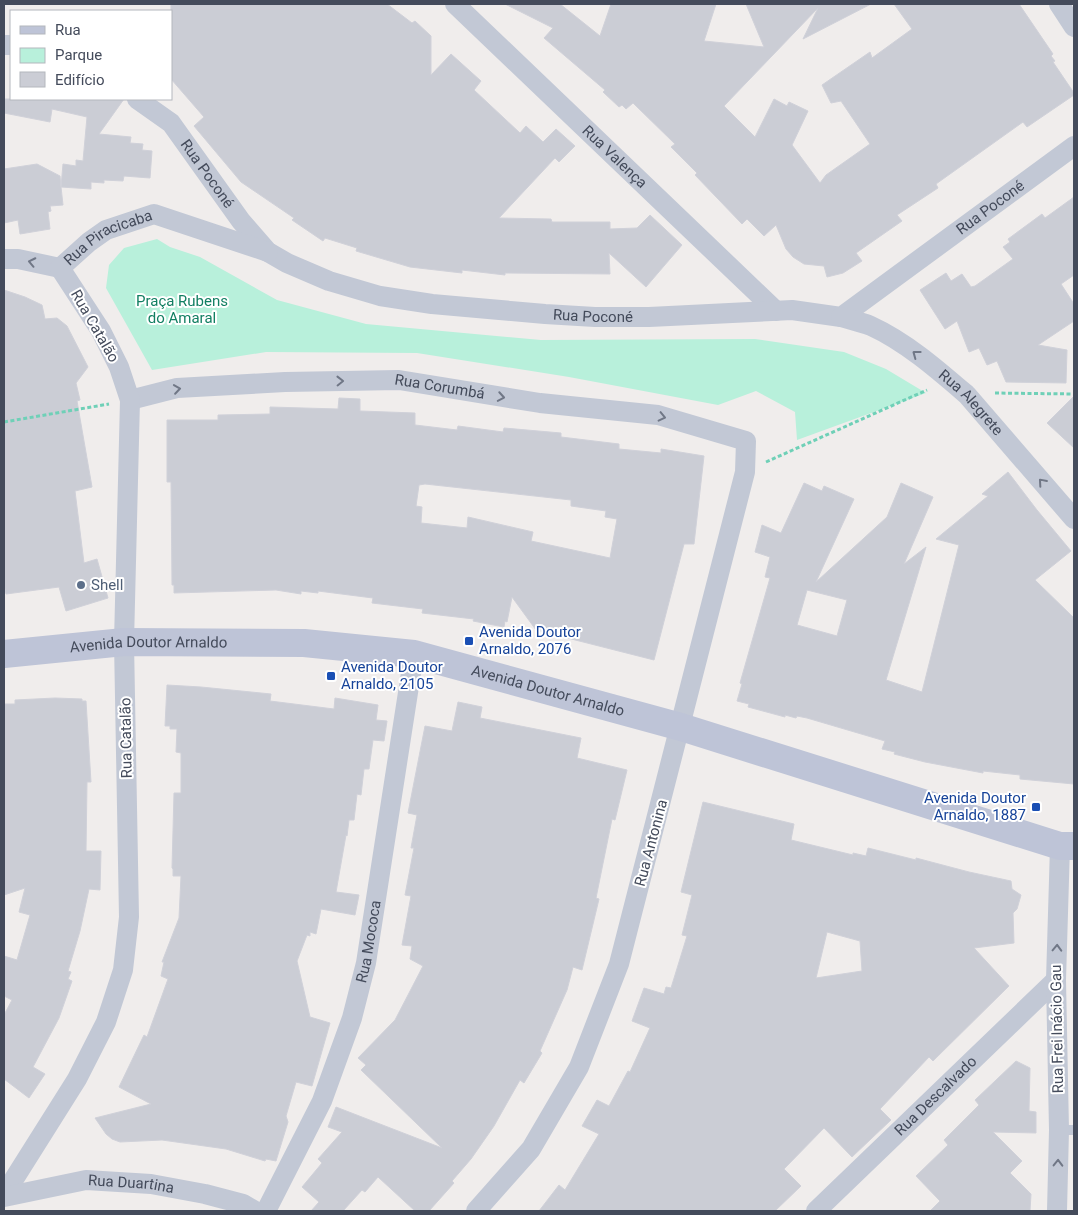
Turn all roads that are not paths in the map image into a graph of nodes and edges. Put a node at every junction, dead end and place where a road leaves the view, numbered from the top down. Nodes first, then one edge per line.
1 (455, 4) edge
2 (1059, 4) edge
3 (1074, 27) edge
4 (138, 100) edge
5 (1074, 146) edge
6 (268, 252) junction
7 (4, 259) edge
8 (60, 268) junction
9 (776, 311) junction
10 (841, 317) junction
11 (130, 400) junction
12 (746, 441) joint
13 (1074, 519) edge
14 (124, 642) junction
15 (4, 654) edge
16 (414, 654) junction
17 (681, 727) junction
18 (1067, 846) edge
19 (1056, 980) junction
20 (1066, 1130) edge
21 (4, 1196) edge
22 (245, 1209) edge
23 (266, 1211) edge
24 (476, 1211) edge
25 (816, 1211) edge
26 (1057, 1211) edge

1 - 9 street, Rua Valença
2 - 3 street
4 - 6 street, Rua Poconé
5 - 10 street, Rua Poconé
6 - 8 street, Rua Piracicaba
6 - 9 street, Rua Poconé
8 -> 7 street, Rua Piracicaba
8 - 11 street, Rua Catalão
9 - 10 street, Rua Poconé
13 -> 10 street, Rua Alegrete
11 -> 12 street, Rua Corumbá
11 - 14 street, Rua Catalão
12 - 17 street, Rua Antonina
14 - 15 main road, Avenida Doutor Arnaldo
14 - 16 main road, Avenida Doutor Arnaldo
14 - 21 street, Rua Catalão
16 - 17 main road, Avenida Doutor Arnaldo
16 - 23 street, Rua Mococa
17 - 18 main road, Avenida Doutor Arnaldo
17 - 24 street, Rua Antonina
19 -> 18 street, Rua Frei Inácio Gau
19 - 20 street, Rua Frei Inácio Gau
19 - 25 street, Rua Descalvado
26 -> 20 street, Rua Frei Inácio Gau
21 - 22 street, Rua Duartina

